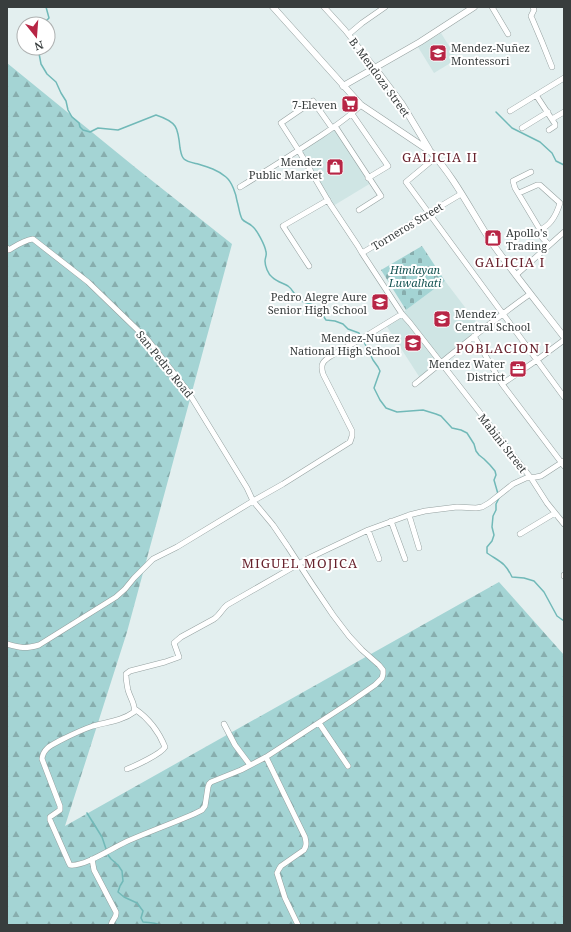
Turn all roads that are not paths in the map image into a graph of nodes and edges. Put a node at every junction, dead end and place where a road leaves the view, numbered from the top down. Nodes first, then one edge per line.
1 (273, 7) edge
2 (324, 7) edge
3 (385, 7) edge
4 (474, 7) edge
5 (492, 7) edge
6 (533, 7) edge
7 (467, 9) edge
8 (349, 34) junction
9 (508, 34) dead end
10 (552, 67) dead end
11 (375, 68) junction
12 (564, 78) edge
13 (343, 86) junction
14 (536, 95) junction
15 (361, 105) junction
16 (510, 111) dead end
17 (548, 112) junction
18 (564, 112) edge
19 (352, 114) junction
20 (552, 119) junction
21 (334, 127) junction
22 (522, 128) dead end
23 (548, 130) dead end
24 (420, 136) junction
25 (414, 141) junction
26 (298, 151) junction
27 (431, 152) junction
28 (436, 157) junction
29 (532, 172) dead end
30 (368, 178) junction
31 (240, 188) dead end
32 (519, 193) junction
33 (461, 194) junction
34 (329, 202) junction
35 (359, 210) dead end
36 (428, 213) junction
37 (539, 230) junction
38 (564, 232) edge
39 (549, 245) junction
40 (8, 250) edge
41 (362, 253) junction
42 (309, 266) dead end
43 (516, 274) junction
44 (530, 294) junction
45 (402, 314) junction
46 (502, 314) junction
47 (474, 336) junction
48 (564, 339) edge
49 (537, 360) junction
50 (441, 363) junction
51 (415, 384) dead end
52 (502, 384) junction
53 (564, 397) edge
54 (563, 463) edge
55 (531, 478) junction
56 (253, 501) junction
57 (555, 513) junction
58 (409, 515) junction
59 (391, 521) junction
60 (564, 524) edge
61 (368, 530) junction
62 (520, 534) dead end
63 (419, 548) dead end
64 (405, 559) dead end
65 (380, 560) dead end
66 (299, 564) junction
67 (7, 644) edge
68 (135, 709) junction
69 (318, 723) junction
70 (224, 724) dead end
71 (266, 757) junction
72 (250, 766) junction
73 (348, 766) dead end
74 (126, 769) dead end
75 (92, 859) junction
76 (111, 925) edge
77 (298, 925) edge

1 - 13 main road
2 - 8 street, B. Mendoza Street
3 - 8 street
4 - 7 main road
5 - 9 street
6 - 10 street
7 - 11 main road
8 - 11 street, B. Mendoza Street
11 - 13 main road
11 - 24 main road, B. Mendoza Street
12 - 14 street
13 - 15 main road
14 - 16 street
14 - 17 street
15 - 19 street
15 - 25 main road
17 - 20 street
17 - 22 street
18 - 20 street
19 - 21 street
19 - 30 street
20 - 23 street
21 - 26 street
21 - 26 street, Torneros Street
21 - 30 street
24 - 25 main road
24 - 27 main road, B. Mendoza Street
25 - 27 main road
26 - 31 street
26 - 34 street, Torneros Street
27 - 28 main road
28 - 33 main road
28 - 36 street
29 - 32 street
30 - 35 street
32 - 37 street
32 - 37 street
33 - 36 street, Torneros Street
33 - 43 main road
34 - 41 street, Torneros Street
34 - 42 street
36 - 41 street, Torneros Street
36 - 46 street
37 - 39 street
38 - 39 street
39 - 43 street
40 - 56 street, San Pedro Road
41 - 45 street, Mabini Street
43 - 44 main road
44 - 46 street
44 - 48 main road
45 - 50 street, Mabini Street
45 - 56 street
46 - 47 street
46 - 49 street
47 - 50 street
47 - 52 street
48 - 49 street
49 - 52 street
49 - 53 street
50 - 51 street
50 - 55 street, Mabini Street
52 - 54 street
54 - 55 street
55 - 57 street, Mabini Street
55 - 58 street
56 - 66 street
56 - 67 street
57 - 60 street, Mabini Street
57 - 62 street
58 - 59 street
58 - 63 street
59 - 61 street
59 - 64 street
61 - 65 street
61 - 66 street
66 - 68 street
66 - 69 street
68 - 74 street
68 - 75 street
69 - 71 street
69 - 73 street
70 - 72 street
71 - 72 street
71 - 77 street
72 - 75 street
75 - 76 street

